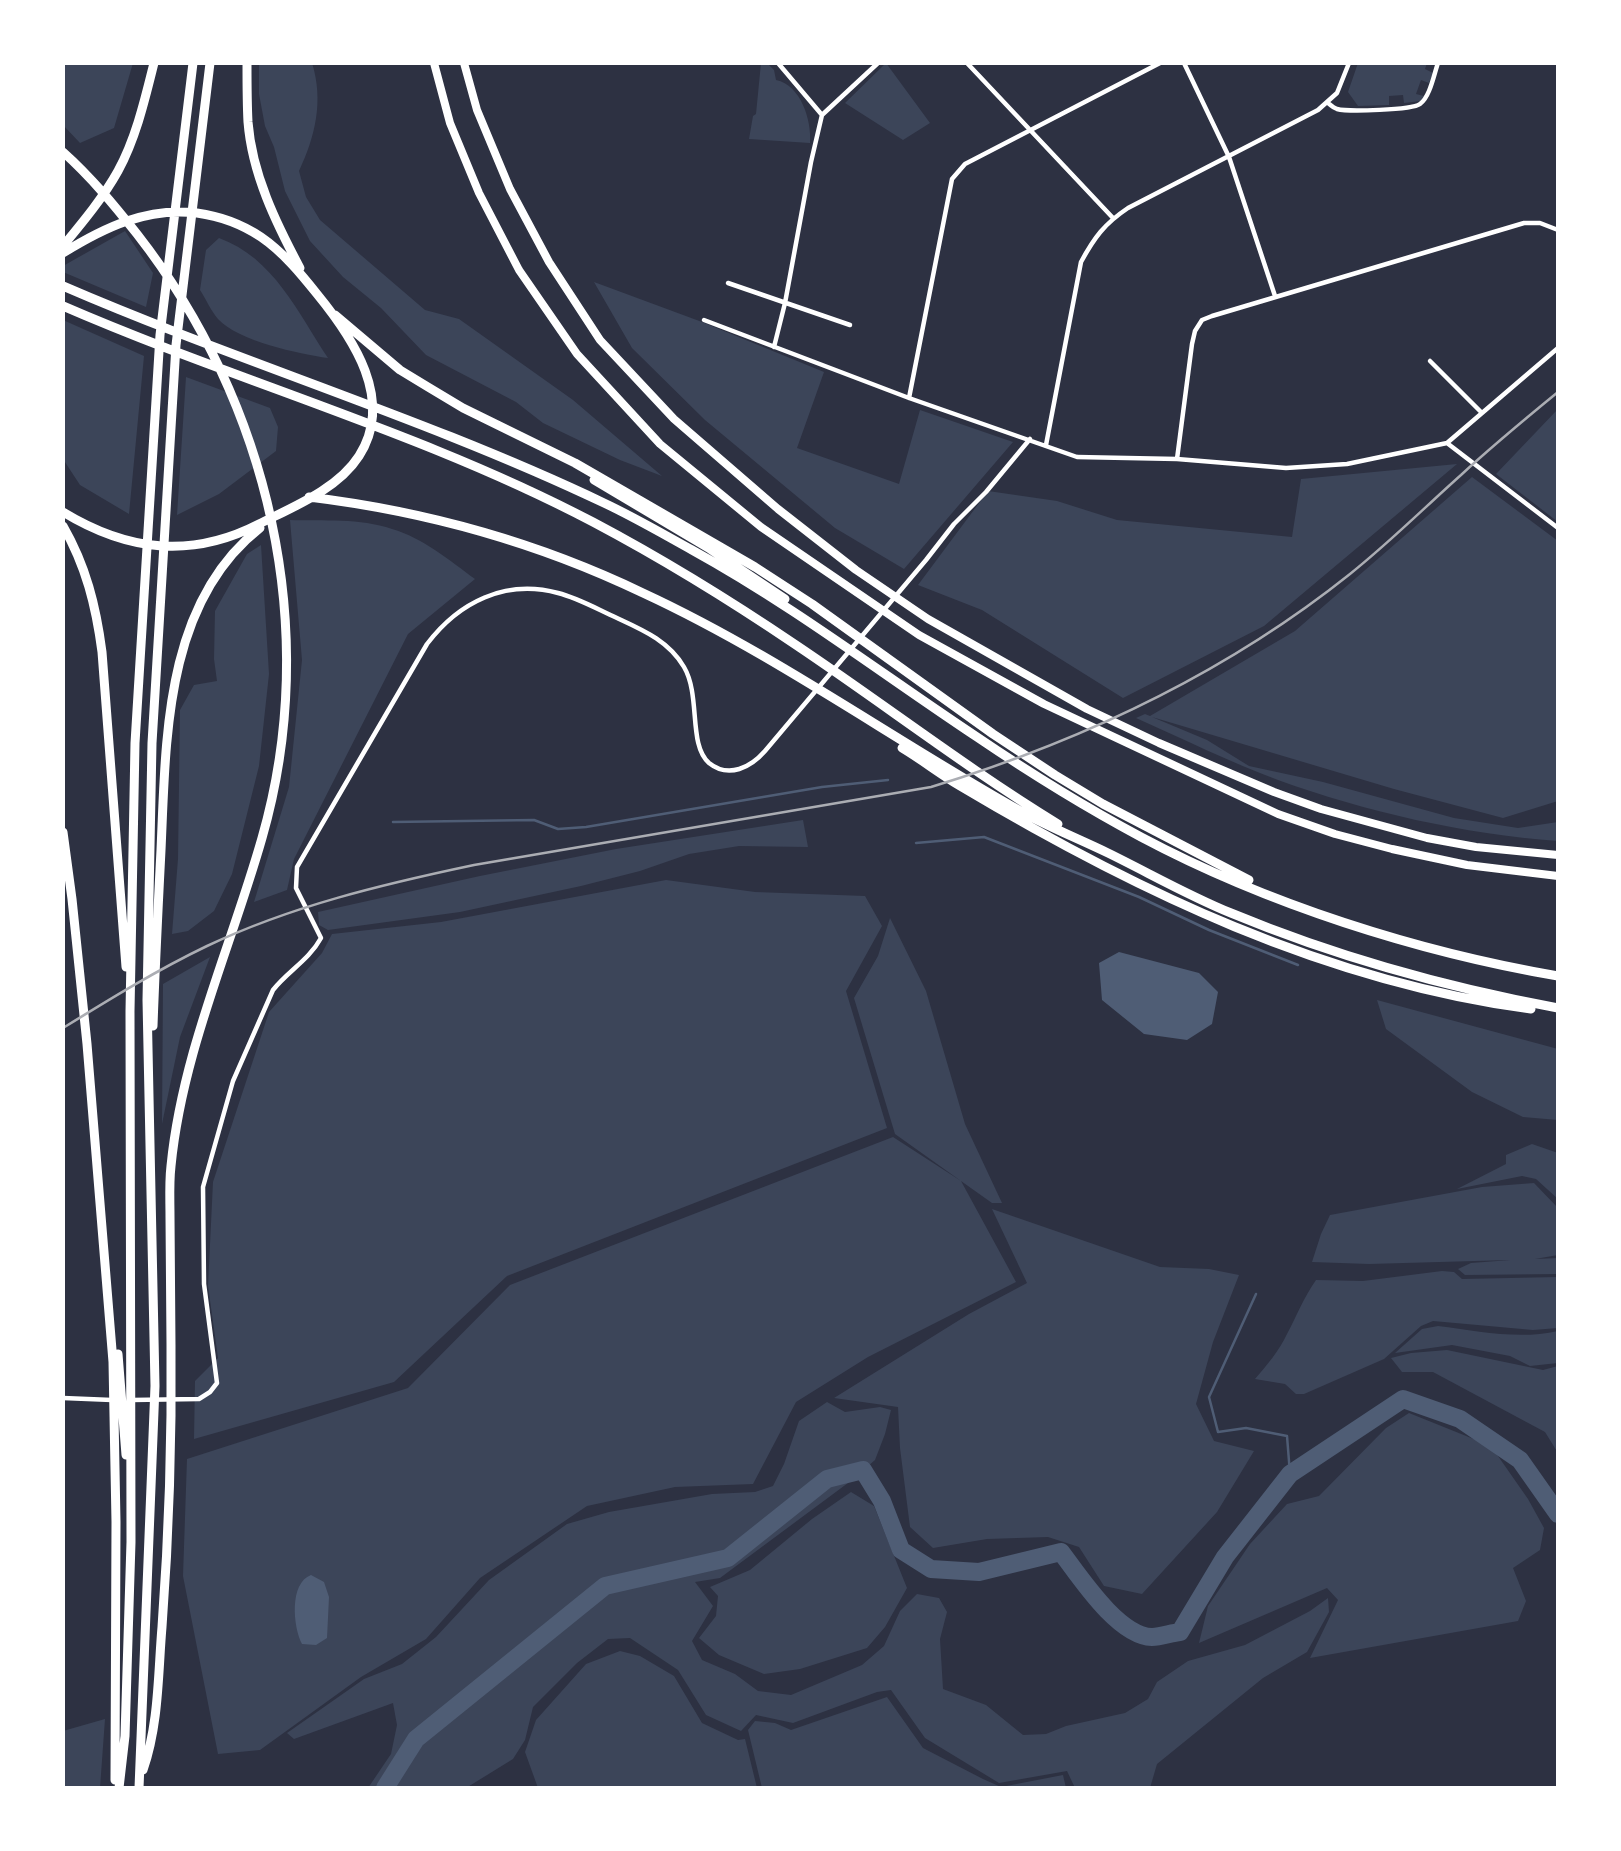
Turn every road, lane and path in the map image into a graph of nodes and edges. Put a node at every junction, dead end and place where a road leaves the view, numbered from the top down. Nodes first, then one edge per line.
1 (154, 63) edge
2 (193, 63) edge
3 (210, 63) edge
4 (247, 63) edge
5 (435, 63) edge
6 (464, 63) edge
7 (778, 63) edge
8 (878, 63) edge
9 (967, 63) edge
10 (1160, 63) edge
11 (1184, 63) edge
12 (1349, 63) edge
13 (1438, 63) edge
14 (1328, 103) junction
15 (822, 115) junction
16 (1030, 130) junction
17 (66, 155) edge
18 (1230, 157) junction
19 (1113, 218) junction
20 (1558, 230) edge
21 (74, 241) junction
22 (63, 246) edge
23 (63, 253) edge
24 (307, 282) junction
25 (728, 284) dead end
26 (63, 286) edge
27 (1275, 296) junction
28 (785, 303) junction
29 (63, 306) edge
30 (335, 315) junction
31 (704, 320) dead end
32 (850, 325) dead end
33 (774, 347) junction
34 (1558, 348) edge
35 (1430, 361) dead end
36 (909, 398) junction
37 (1482, 412) junction
38 (518, 435) junction
39 (1030, 439) junction
40 (1447, 443) junction
41 (1045, 445) junction
42 (1177, 458) junction
43 (309, 497) junction
44 (63, 512) edge
45 (281, 513) junction
46 (63, 526) edge
47 (1558, 528) edge
48 (871, 663) junction
49 (799, 679) junction
50 (63, 832) edge
51 (1108, 853) junction
52 (1558, 855) edge
53 (1558, 876) edge
54 (1317, 912) junction
55 (128, 942) junction
56 (152, 946) junction
57 (1558, 976) edge
58 (1558, 1010) edge
59 (98, 1203) junction
60 (63, 1398) edge
61 (131, 1542) junction
62 (143, 1763) junction
63 (118, 1765) junction
64 (140, 1783) edge
65 (117, 1788) edge

1 - 21 highway
2 - 55 highway
3 - 56 highway
4 - 24 highway
5 - 53 highway
6 - 52 highway
7 - 15 street
8 - 15 street
9 - 16 street
10 - 16 street
11 - 18 street
12 - 14 street
13 - 14 street
14 - 18 street
15 - 28 street
16 - 19 street
16 - 36 street
17 - 62 highway
18 - 19 street
18 - 27 street
19 - 41 street
20 - 27 street
21 - 22 highway
21 - 23 highway
21 - 24 highway
24 - 30 highway
25 - 28 street
26 - 48 highway
27 - 42 street
28 - 32 street
28 - 33 street
29 - 51 highway
30 - 38 highway
30 - 43 highway
31 - 33 street
33 - 36 street
34 - 37 street
35 - 37 street
36 - 39 street
37 - 40 street
38 - 48 highway
38 - 54 highway
39 - 41 street
39 - 60 street
40 - 42 street
40 - 47 street
41 - 42 street
43 - 45 highway
43 - 49 highway
44 - 45 highway
45 - 56 highway
46 - 55 highway
48 - 54 highway
49 - 51 highway
49 - 58 highway
50 - 59 highway
51 - 58 highway
54 - 57 highway
55 - 61 highway
56 - 62 highway
59 - 61 highway
59 - 63 highway
61 - 63 highway
62 - 64 highway
63 - 65 highway

